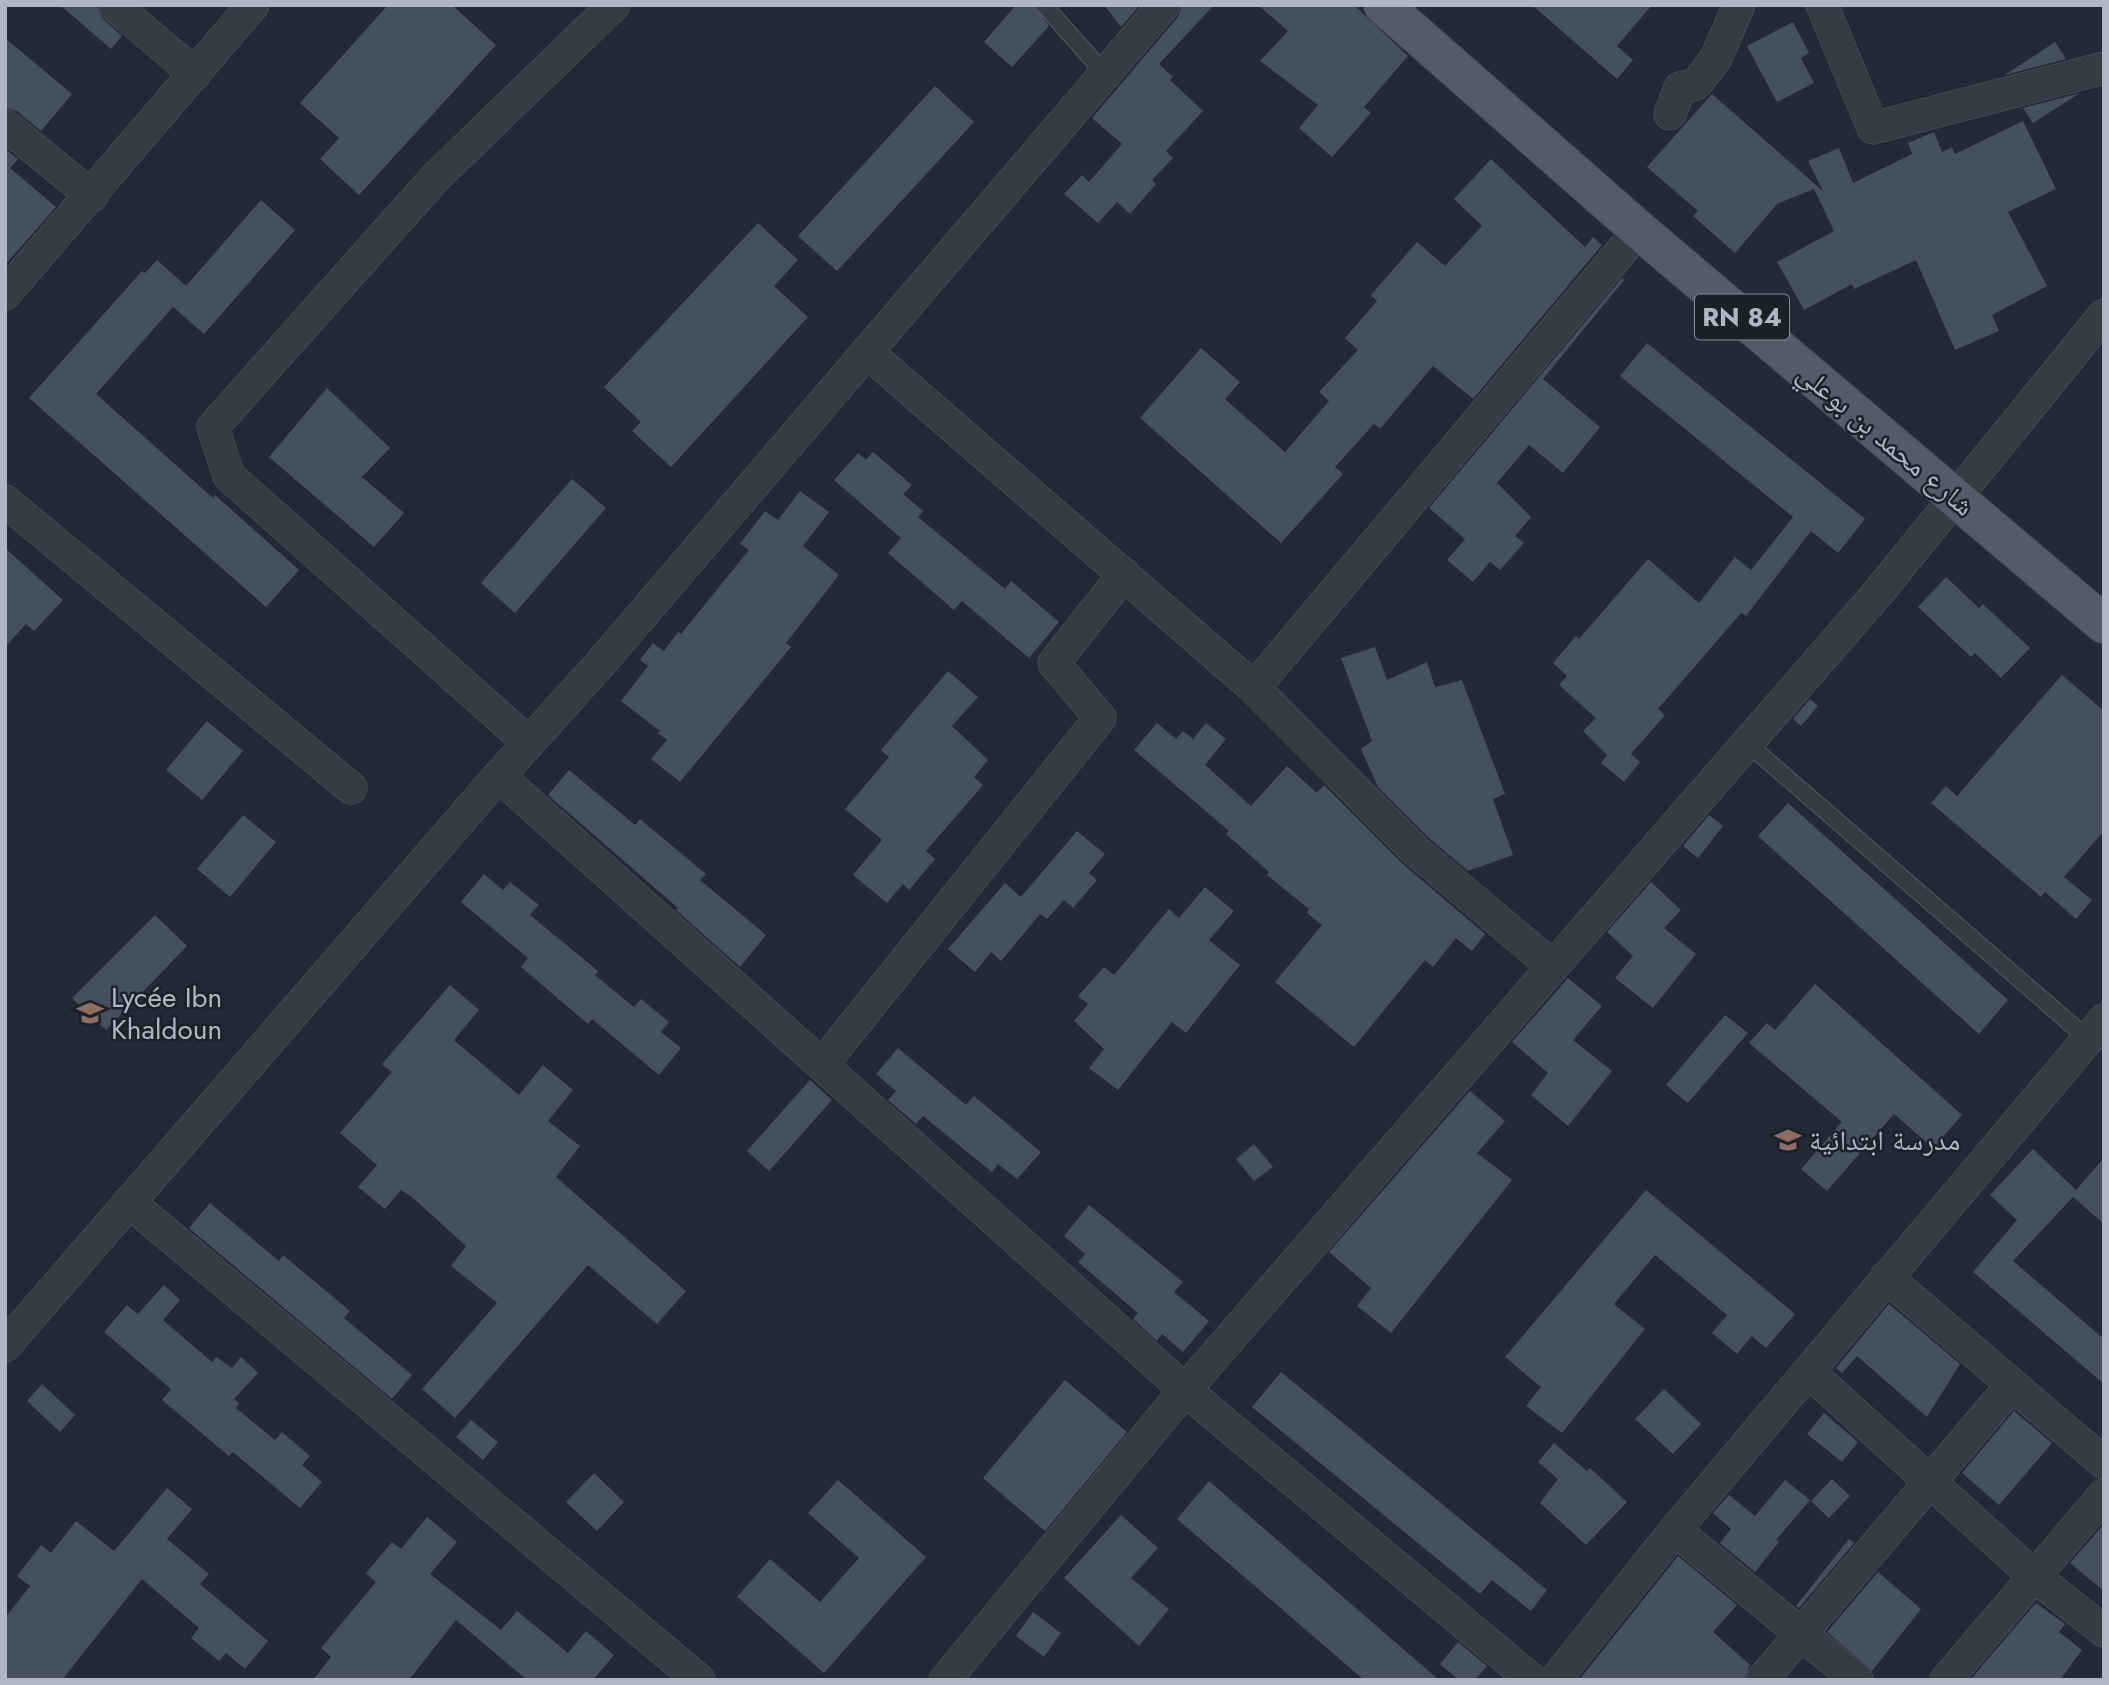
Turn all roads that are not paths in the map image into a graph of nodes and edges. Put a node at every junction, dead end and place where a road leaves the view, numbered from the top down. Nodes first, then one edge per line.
1 (114, 5) edge
2 (253, 5) edge
3 (614, 5) edge
4 (1044, 5) edge
5 (1164, 5) edge
6 (1383, 5) edge
7 (1738, 5) edge
8 (1822, 5) edge
9 (2104, 68) edge
10 (195, 74) junction
11 (1105, 74) junction
12 (1670, 114) dead end
13 (5, 125) edge
14 (92, 196) junction
15 (1639, 230) junction
16 (5, 294) edge
17 (2104, 315) edge
18 (867, 352) junction
19 (1954, 496) junction
20 (5, 501) edge
21 (1124, 575) junction
22 (2104, 624) edge
23 (1254, 688) junction
24 (528, 743) junction
25 (1747, 743) junction
26 (499, 776) junction
27 (351, 788) dead end
28 (1552, 966) junction
29 (2096, 1029) edge
30 (822, 1065) junction
31 (129, 1202) junction
32 (1886, 1277) junction
33 (5, 1346) edge
34 (1809, 1372) junction
35 (2012, 1385) junction
36 (1185, 1390) junction
37 (2104, 1463) edge
38 (1931, 1480) junction
39 (2104, 1495) edge
40 (1675, 1530) junction
41 (2034, 1576) junction
42 (2104, 1631) edge
43 (1802, 1633) junction
44 (699, 1680) edge
45 (945, 1680) edge
46 (1532, 1680) edge
47 (1555, 1680) edge
48 (1762, 1680) edge
49 (1857, 1680) edge
50 (1946, 1680) edge

1 - 10 street
2 - 10 street
3 - 24 street
4 - 11 lane
5 - 11 street
6 - 15 main road, شارع محمد بن بوعلي / RN 84
7 - 12 street
8 - 9 street
10 - 14 street
11 - 18 street
13 - 14 street
14 - 16 street
15 - 19 main road, شارع محمد بن بوعلي / RN 84
15 - 23 street
17 - 19 street
18 - 21 street
18 - 24 street
19 - 22 main road, شارع محمد بن بوعلي / RN 84
19 - 25 street
20 - 27 street
21 - 23 street
21 - 30 street
23 - 28 street
24 - 26 street
25 - 28 street
25 - 29 lane
26 - 30 street
26 - 31 street
28 - 36 street
29 - 32 street
30 - 36 street
31 - 33 street
31 - 44 street
32 - 34 street
32 - 35 street
34 - 38 street
34 - 40 street
35 - 37 street
35 - 38 street
36 - 45 street
36 - 46 street
38 - 41 street
38 - 43 street
39 - 41 street
40 - 43 street
40 - 47 street
41 - 42 street
41 - 50 street
43 - 48 street
43 - 49 street

